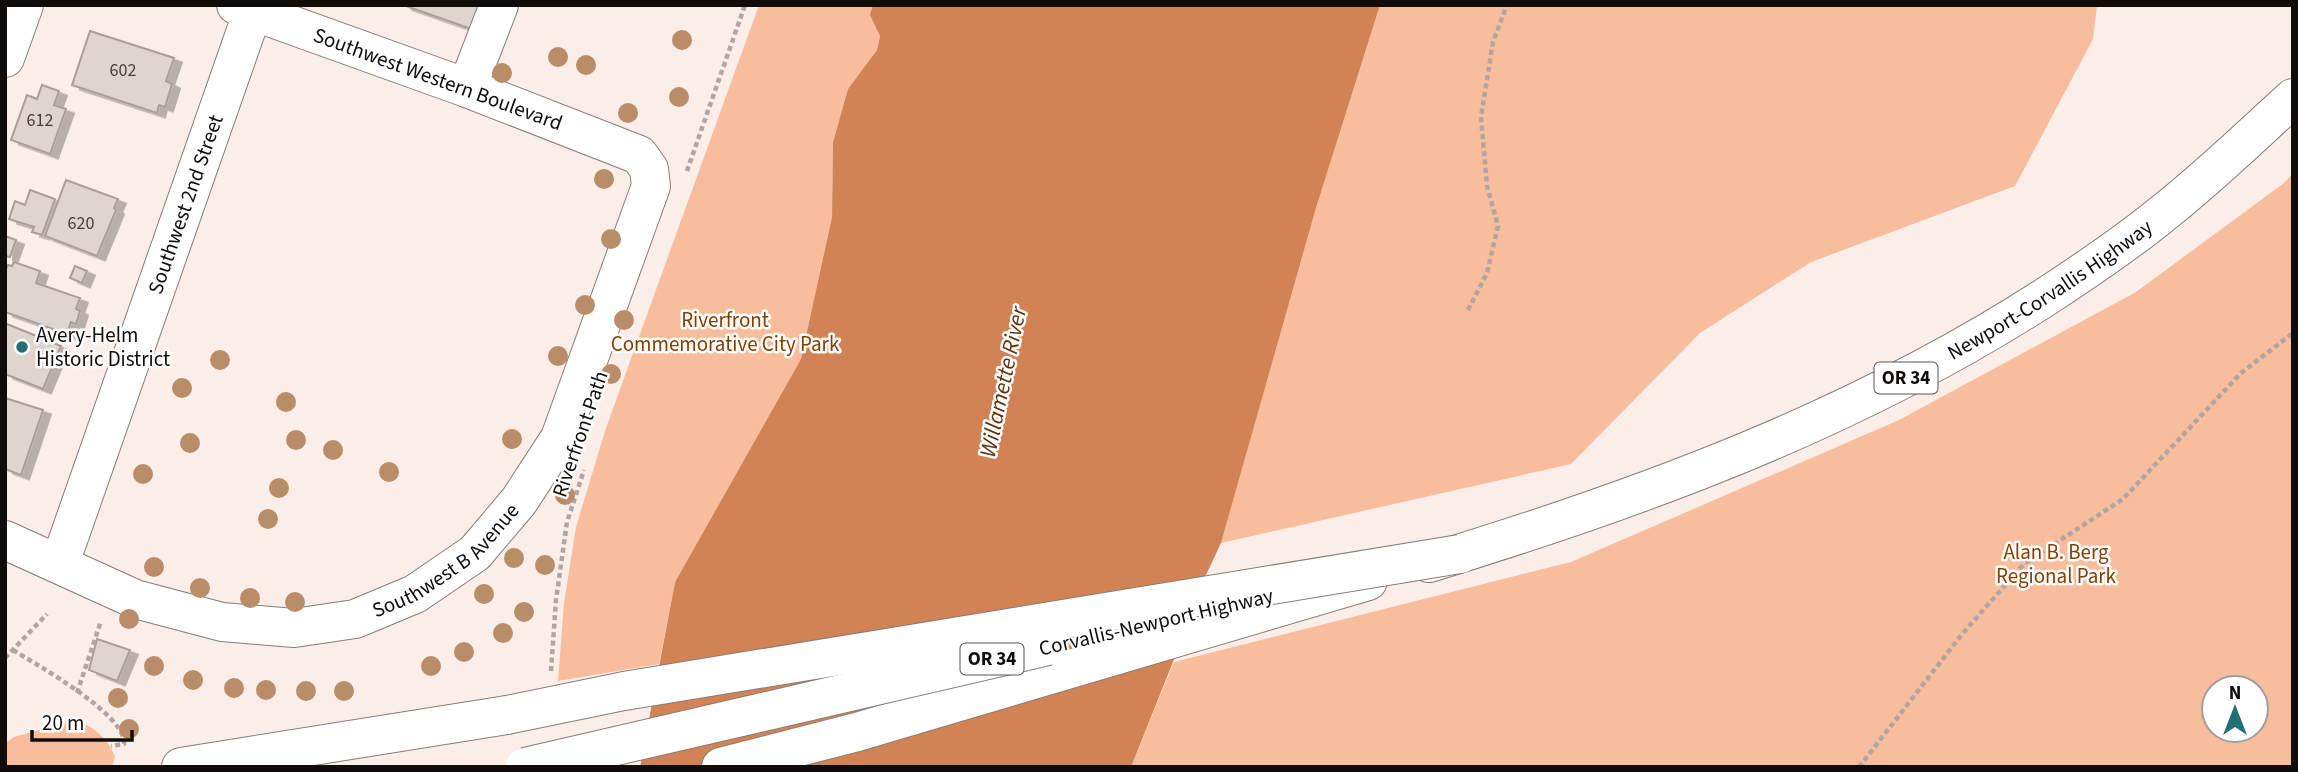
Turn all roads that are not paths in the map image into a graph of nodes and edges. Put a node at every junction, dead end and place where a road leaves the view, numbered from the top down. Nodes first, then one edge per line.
1 (24, 5) edge
2 (499, 5) edge
3 (248, 7) edge
4 (5, 58) edge
5 (467, 88) junction
6 (2293, 97) edge
7 (639, 155) joint
8 (5, 540) edge
9 (1460, 554) junction
10 (60, 563) junction
11 (181, 767) edge
12 (525, 767) edge
13 (721, 767) edge

1 - 4 main road
2 - 5 main road
3 - 5 main road, Southwest Western Boulevard
3 - 10 main road, Southwest 2nd Street
5 - 7 main road, Southwest Western Boulevard
6 - 9 main road, Newport-Corvallis Highway / OR 34
7 - 10 main road, Southwest B Avenue
8 - 10 main road, Southwest B Avenue
9 - 11 main road, bridge
9 - 12 main road, Corvallis-Newport Highway / OR 34, bridge
9 - 13 main road, bridge

